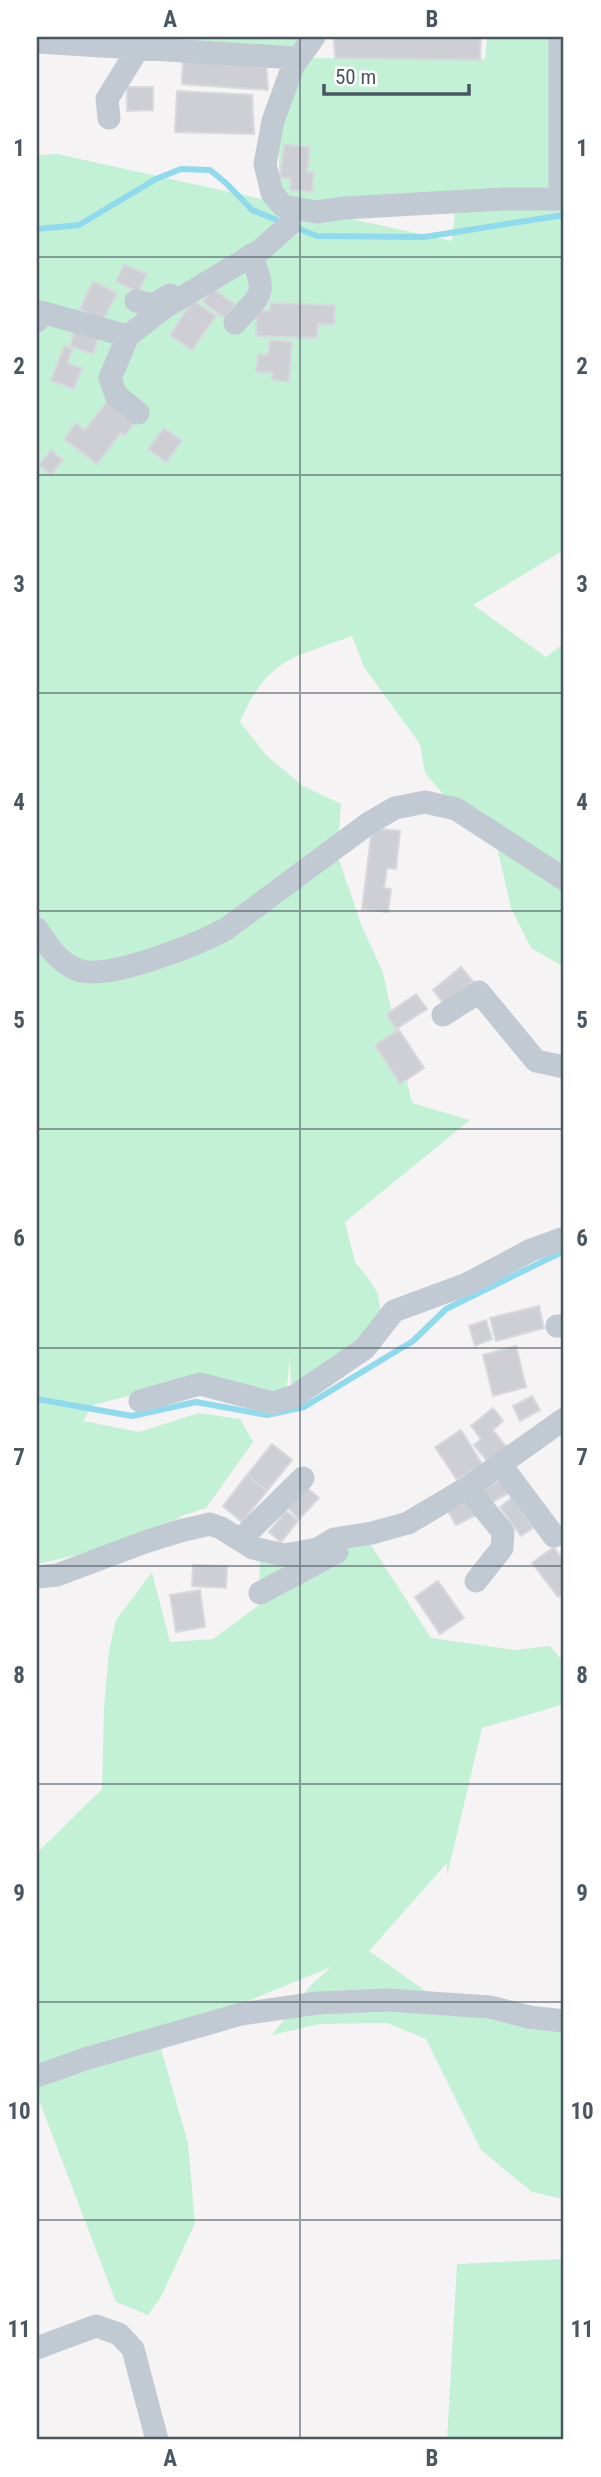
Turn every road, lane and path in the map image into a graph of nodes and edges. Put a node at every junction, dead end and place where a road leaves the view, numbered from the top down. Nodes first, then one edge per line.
1 (314, 37) edge
2 (560, 37) edge
3 (37, 43) edge
4 (138, 49) junction
5 (297, 58) junction
6 (109, 118) dead end
7 (562, 199) edge
8 (289, 225) dead end
9 (251, 255) junction
10 (207, 282) junction
11 (136, 301) dead end
12 (38, 315) edge
13 (235, 323) dead end
14 (128, 335) junction
15 (138, 413) dead end
16 (564, 878) edge
17 (37, 929) edge
18 (443, 1015) dead end
19 (564, 1067) edge
20 (564, 1238) edge
21 (140, 1401) dead end
22 (564, 1419) edge
23 (500, 1464) junction
24 (303, 1478) dead end
25 (467, 1488) junction
26 (372, 1533) junction
27 (554, 1536) dead end
28 (240, 1540) junction
29 (37, 1577) edge
30 (476, 1581) dead end
31 (260, 1593) dead end
32 (564, 2021) edge
33 (37, 2076) edge
34 (37, 2348) edge
35 (157, 2440) edge

1 - 5 street
2 - 7 street
3 - 4 street
4 - 5 street
4 - 6 street
5 - 7 street
8 - 9 street
9 - 10 street
9 - 13 street
10 - 11 street
10 - 14 street
12 - 14 street
14 - 15 street
16 - 17 street
18 - 19 street
20 - 21 street
22 - 23 street
23 - 25 street
23 - 27 street
24 - 28 street
25 - 26 street
25 - 30 street
26 - 28 street
26 - 31 street
28 - 29 street
32 - 33 street
34 - 35 street

